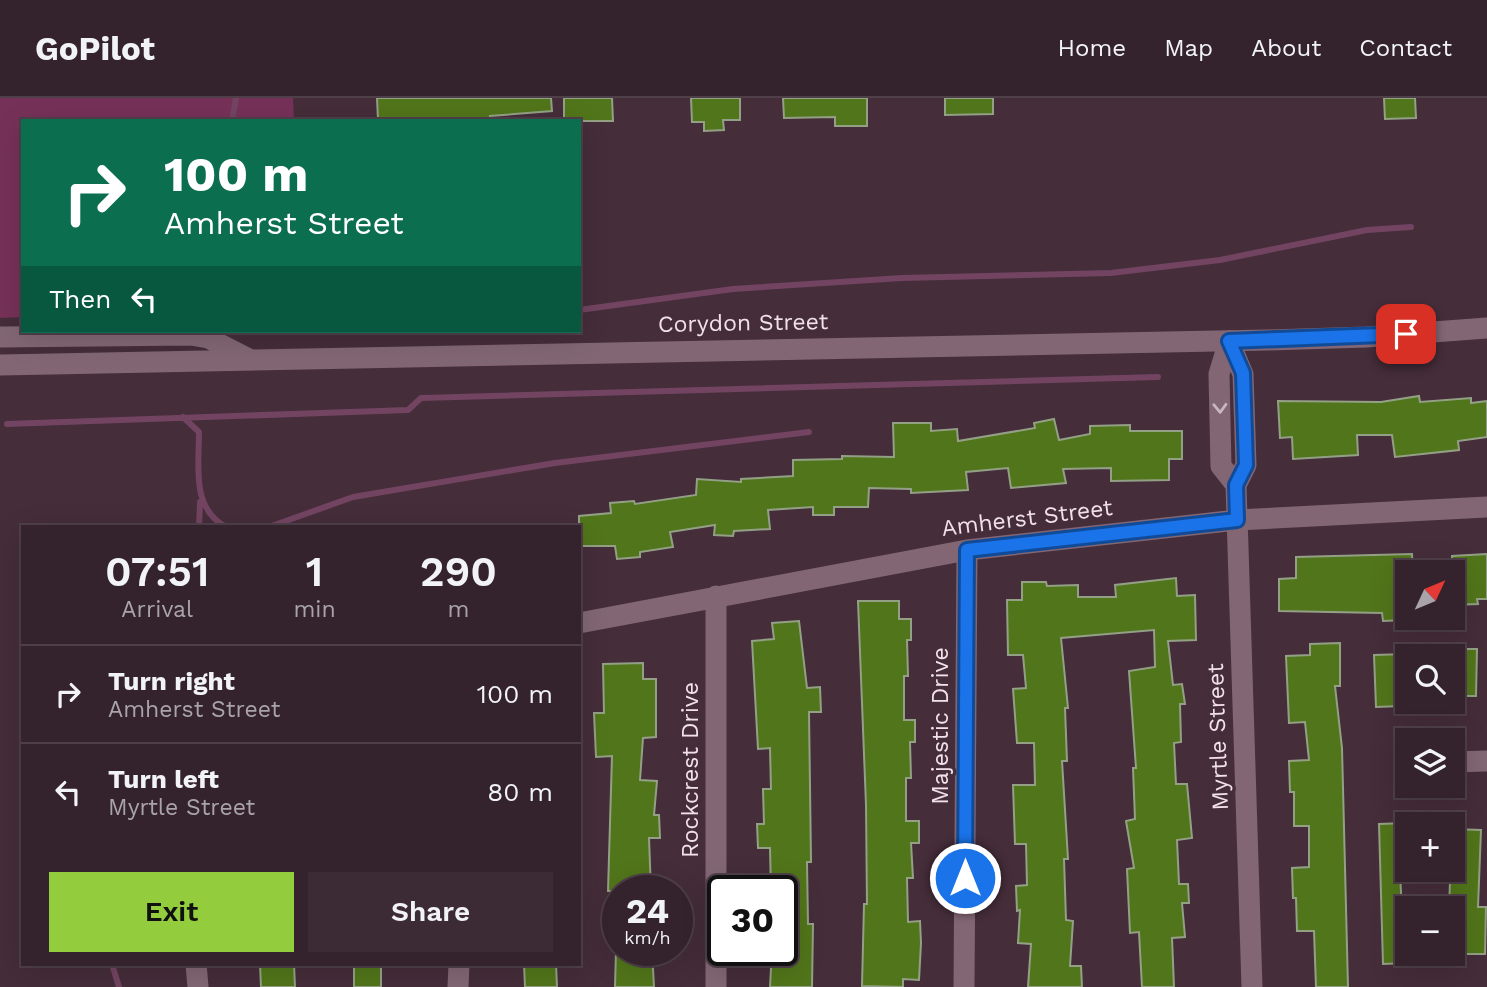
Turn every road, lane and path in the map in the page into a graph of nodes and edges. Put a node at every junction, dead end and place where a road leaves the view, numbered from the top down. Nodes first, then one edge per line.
1 (1487, 328) edge
2 (0, 337) edge
3 (1229, 341) junction
4 (251, 360) junction
5 (0, 365) edge
6 (1487, 507) edge
7 (1237, 520) junction
8 (967, 550) junction
9 (716, 596) junction
10 (581, 623) edge
11 (1487, 761) edge
12 (1465, 762) edge
13 (196, 966) edge
14 (459, 966) edge
15 (198, 987) edge
16 (458, 987) edge
17 (716, 987) edge
18 (964, 987) edge
19 (1252, 987) edge

1 - 3 street, Corydon Street
2 - 4 street
3 - 4 street, Corydon Street
3 - 7 street, Myrtle Street
4 - 5 street, Corydon Street
6 - 7 street, Amherst Street
7 - 8 street, Amherst Street
7 - 19 street, Myrtle Street
8 - 9 street, Amherst Street
8 - 18 street, Majestic Drive
9 - 10 street, Amherst Street
9 - 17 street, Rockcrest Drive
11 - 12 street
13 - 15 street
14 - 16 street

